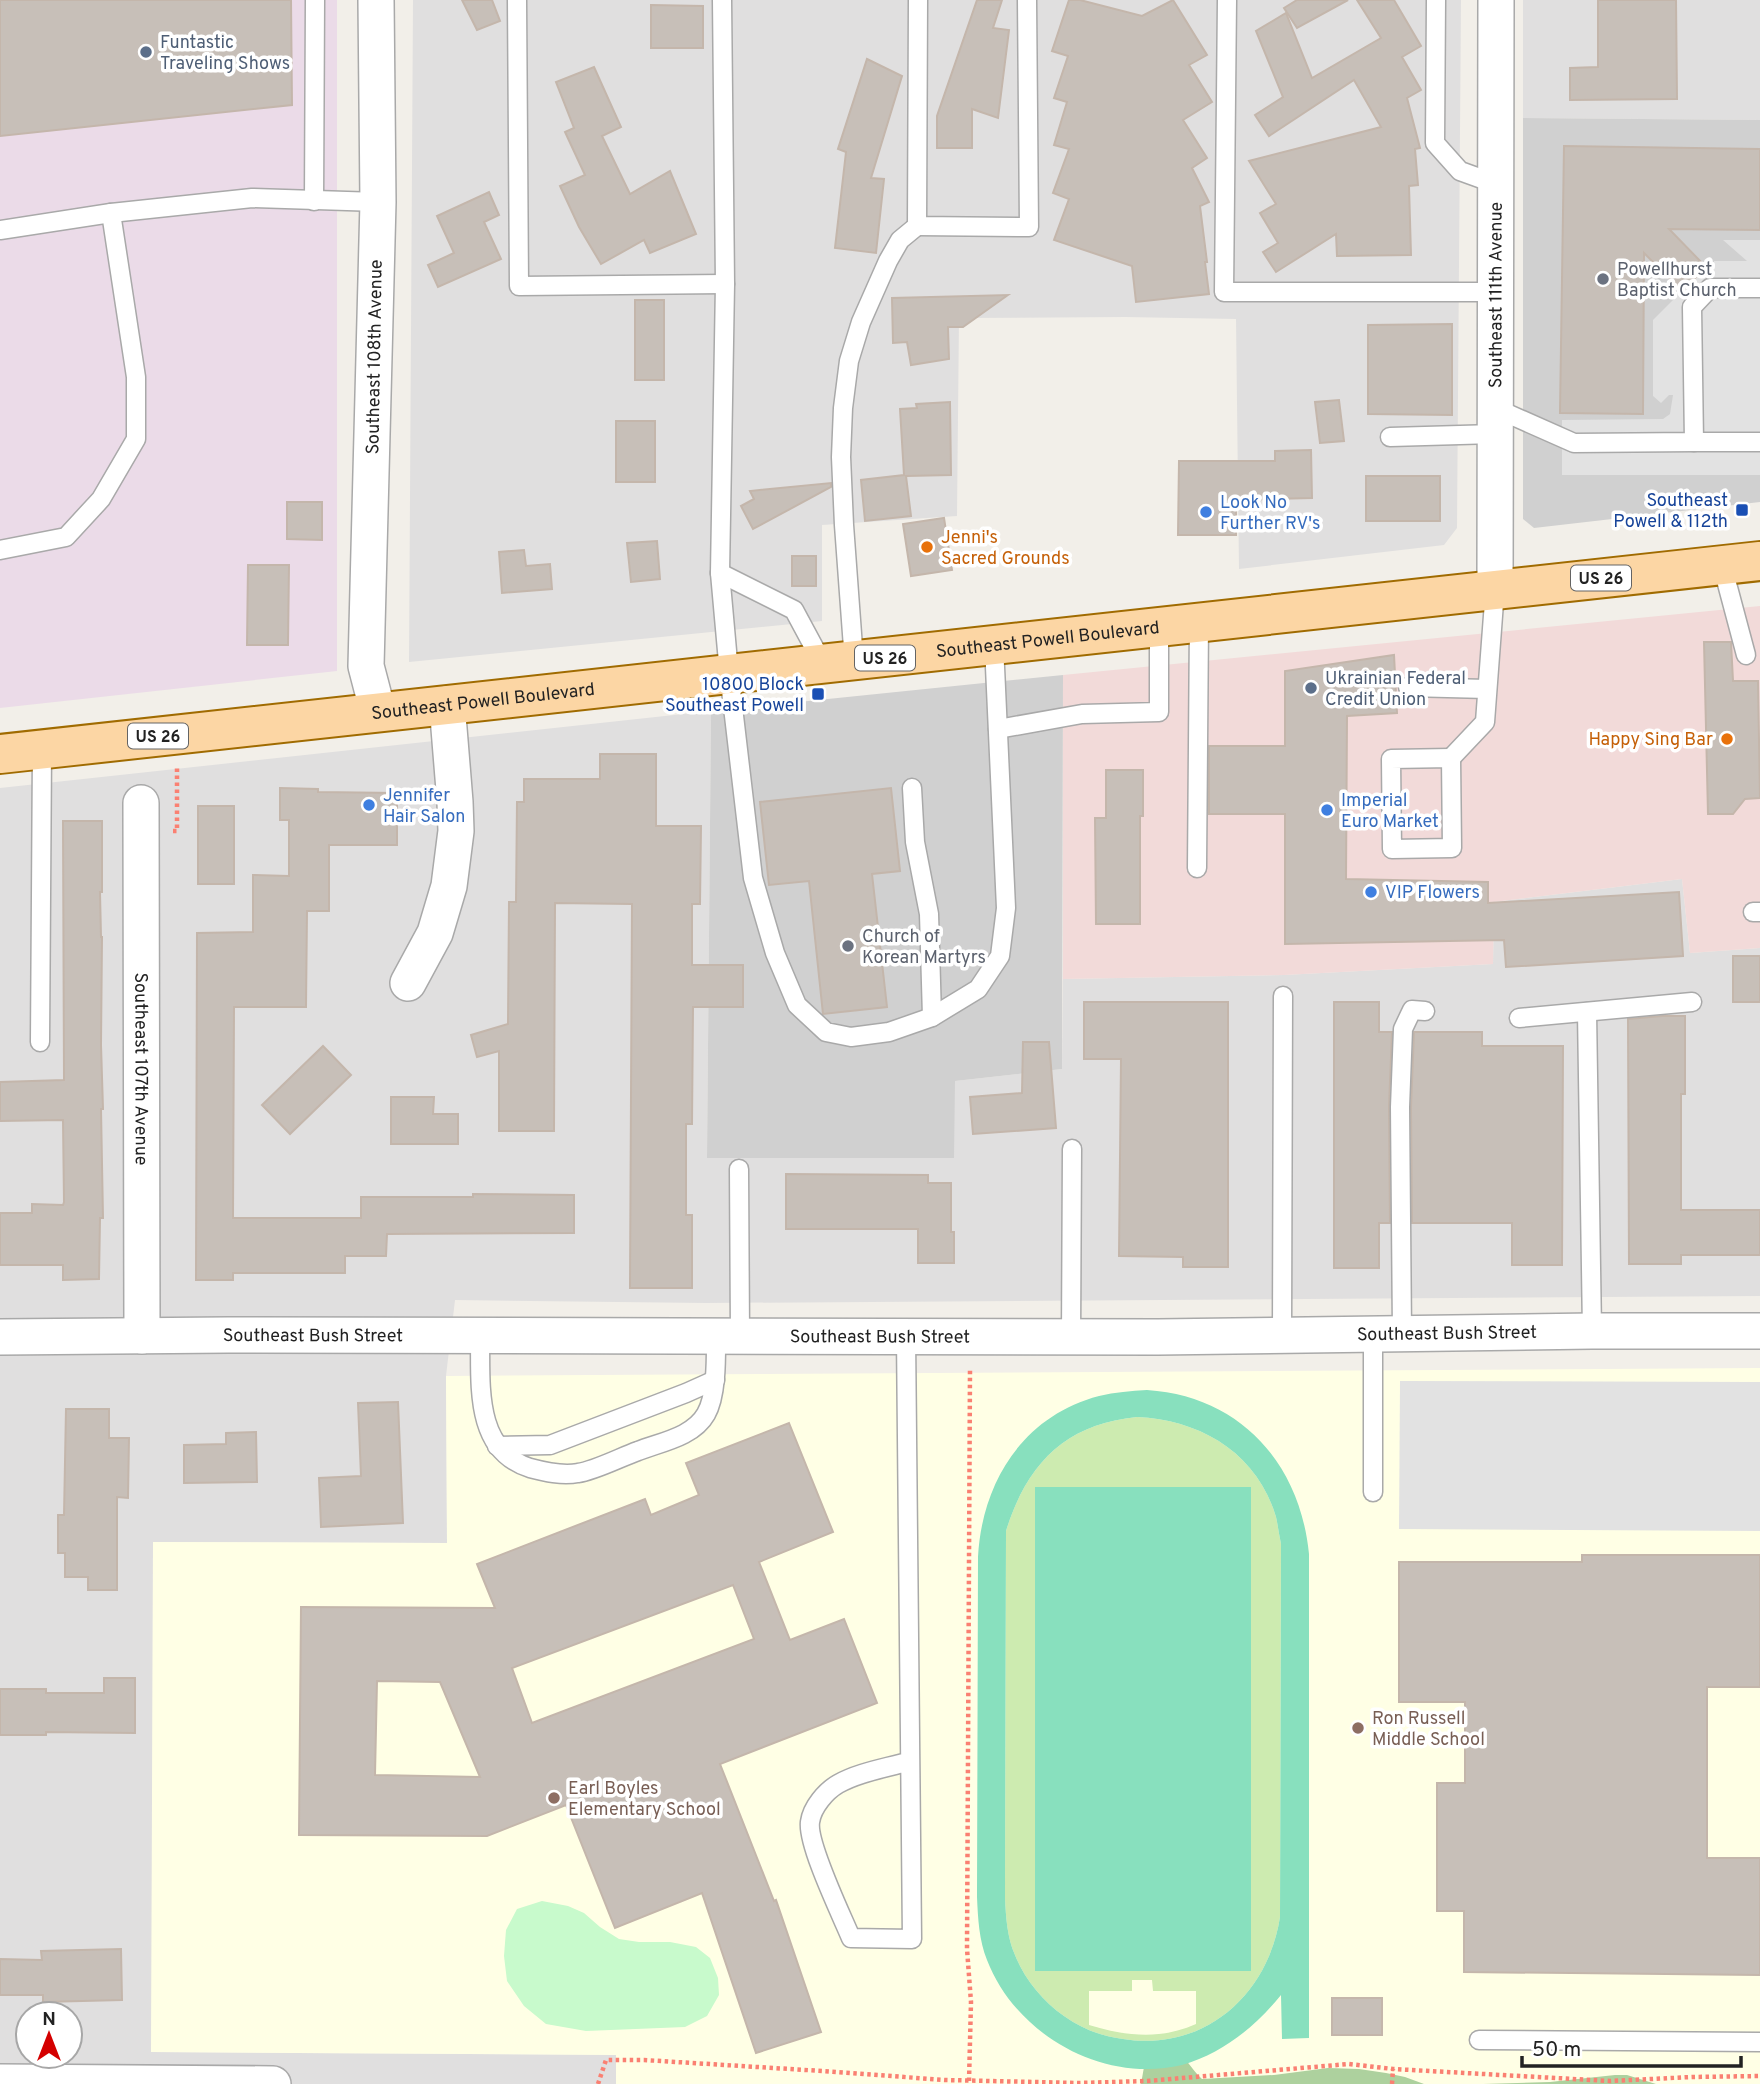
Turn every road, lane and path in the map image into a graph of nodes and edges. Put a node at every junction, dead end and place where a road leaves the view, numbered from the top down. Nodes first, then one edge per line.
1 (315, 0) edge
2 (376, 0) edge
3 (517, 0) edge
4 (722, 0) edge
5 (918, 0) edge
6 (1027, 0) edge
7 (1227, 0) edge
8 (1436, 0) edge
9 (1496, 0) edge
10 (1496, 184) junction
11 (314, 201) junction
12 (378, 201) junction
13 (111, 213) junction
14 (917, 226) junction
15 (0, 230) edge
16 (725, 284) junction
17 (1760, 288) edge
18 (1495, 292) junction
19 (1495, 421) junction
20 (1390, 437) dead end
21 (1694, 442) junction
22 (1760, 442) edge
23 (0, 551) edge
24 (1760, 561) edge
25 (1722, 565) junction
26 (720, 573) junction
27 (1495, 589) junction
28 (1199, 622) junction
29 (1159, 627) junction
30 (995, 645) junction
31 (1746, 655) dead end
32 (839, 662) junction
33 (729, 673) junction
34 (1408, 687) dead end
35 (1488, 689) junction
36 (447, 704) junction
37 (378, 712) junction
38 (998, 729) junction
39 (43, 749) junction
40 (0, 754) edge
41 (1451, 758) junction
42 (912, 788) dead end
43 (141, 803) dead end
44 (1197, 868) dead end
45 (408, 983) dead end
46 (1283, 996) dead end
47 (1692, 1002) dead end
48 (1425, 1011) dead end
49 (1587, 1012) junction
50 (932, 1017) junction
51 (1519, 1018) dead end
52 (40, 1042) dead end
53 (1072, 1149) dead end
54 (739, 1169) dead end
55 (1592, 1331) junction
56 (1760, 1331) edge
57 (1387, 1334) junction
58 (480, 1335) junction
59 (728, 1335) junction
60 (142, 1336) junction
61 (906, 1336) junction
62 (1282, 1336) junction
63 (0, 1337) edge
64 (970, 1337) junction
65 (1071, 1337) junction
66 (715, 1380) junction
67 (497, 1446) junction
68 (1373, 1492) dead end
69 (910, 1761) junction
70 (1479, 2040) dead end
71 (1760, 2042) edge
72 (1394, 2069) junction
73 (1760, 2076) edge
74 (0, 2082) edge
75 (969, 2083) edge
76 (178, 2084) edge
77 (273, 2084) edge
78 (598, 2084) edge
79 (1392, 2084) edge

1 - 11 lane
2 - 12 street, Southeast 108th Avenue
3 - 16 lane
4 - 16 lane
5 - 14 lane
6 - 14 lane
7 - 18 lane
8 - 10 lane
9 - 10 street, Southeast 111th Avenue
10 - 18 street, Southeast 111th Avenue
11 - 12 lane
11 - 13 lane
12 - 37 street, Southeast 108th Avenue
13 - 15 lane
13 - 23 lane
14 - 32 lane
16 - 26 lane
17 - 21 lane
18 - 19 street, Southeast 111th Avenue
19 - 20 lane
19 - 21 lane
19 - 27 street, Southeast 111th Avenue
21 - 22 lane
24 - 25 main road, Southeast Powell Boulevard / US 26
25 - 27 main road, Southeast Powell Boulevard / US 26
25 - 31 lane
26 - 32 lane
26 - 33 lane
27 - 28 main road, Southeast Powell Boulevard / US 26
27 - 35 lane
28 - 29 main road, Southeast Powell Boulevard / US 26
28 - 44 lane
29 - 30 main road, Southeast Powell Boulevard / US 26
29 - 38 lane
30 - 32 main road, Southeast Powell Boulevard / US 26
30 - 38 lane
32 - 33 main road, Southeast Powell Boulevard / US 26
33 - 36 main road, Southeast Powell Boulevard / US 26
33 - 50 lane
34 - 35 lane
35 - 41 lane
36 - 37 main road, Southeast Powell Boulevard / US 26
36 - 45 street
37 - 39 main road, Southeast Powell Boulevard / US 26
38 - 50 lane
39 - 40 main road, Southeast Powell Boulevard / US 26
39 - 52 lane
41 - 41 lane
42 - 50 lane
43 - 60 street, Southeast 107th Avenue
46 - 62 lane
47 - 49 lane
48 - 57 lane
49 - 51 lane
49 - 55 lane
53 - 65 lane
54 - 59 lane
55 - 56 street, Southeast Bush Street
55 - 57 street, Southeast Bush Street
57 - 62 street, Southeast Bush Street
57 - 68 lane
58 - 59 street, Southeast Bush Street
58 - 60 street, Southeast Bush Street
58 - 67 lane
59 - 61 street, Southeast Bush Street
59 - 66 lane
60 - 63 street, Southeast Bush Street
61 - 64 street, Southeast Bush Street
61 - 69 lane
62 - 65 street, Southeast Bush Street
64 - 65 street, Southeast Bush Street
64 - 75 path
66 - 67 lane
66 - 67 lane
69 - 69 lane
70 - 71 lane
72 - 73 path
72 - 75 path
72 - 79 path
74 - 76 street
75 - 78 path
76 - 77 street

